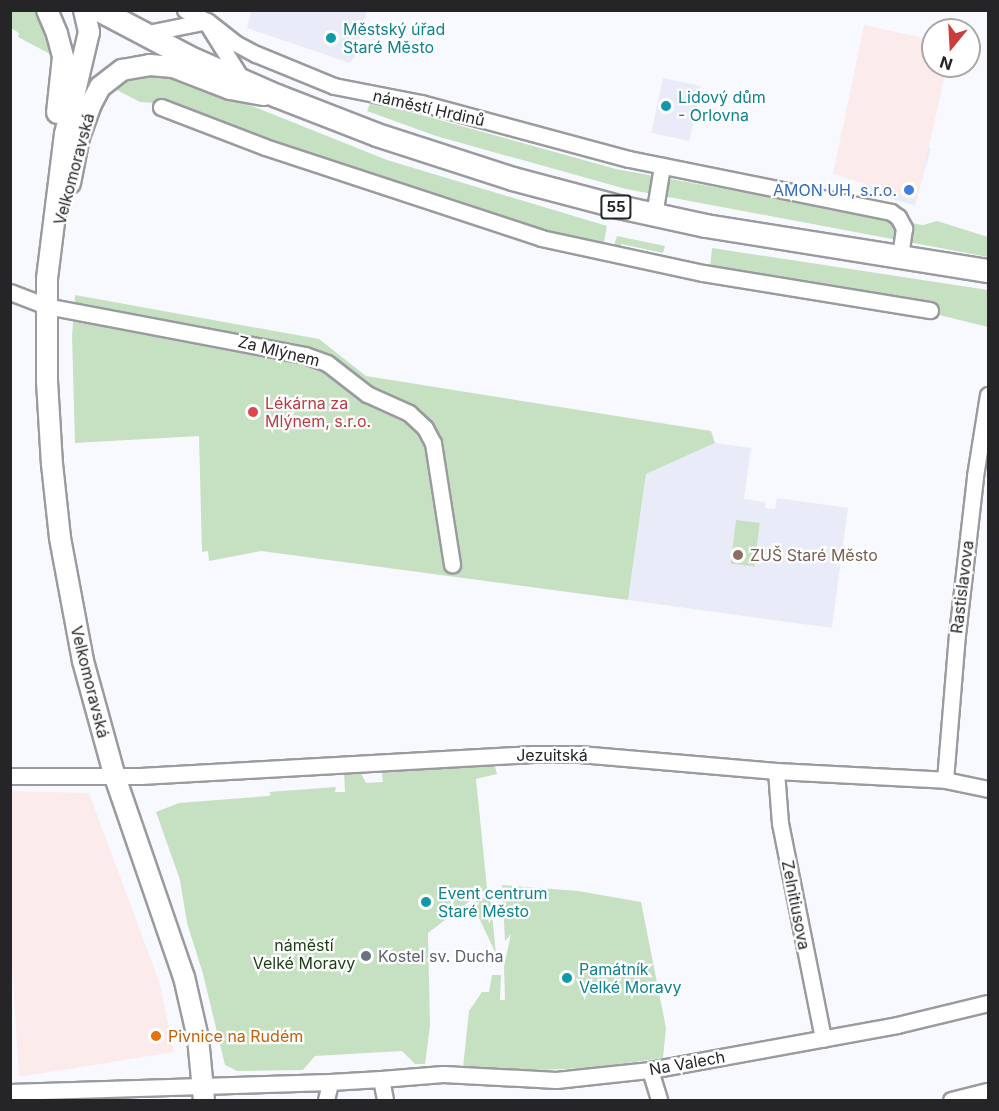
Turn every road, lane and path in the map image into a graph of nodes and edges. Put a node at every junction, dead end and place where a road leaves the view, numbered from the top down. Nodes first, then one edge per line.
1 (47, 10) edge
2 (84, 10) edge
3 (99, 10) edge
4 (185, 10) edge
5 (209, 16) edge
6 (143, 34) junction
7 (87, 44) junction
8 (259, 88) junction
9 (161, 107) dead end
10 (662, 166) junction
11 (55, 195) junction
12 (654, 215) junction
13 (49, 251) junction
14 (900, 257) junction
15 (988, 271) edge
16 (10, 292) edge
17 (46, 306) junction
18 (930, 310) dead end
19 (988, 395) edge
20 (452, 565) dead end
21 (777, 771) junction
22 (10, 776) edge
23 (115, 777) junction
24 (945, 780) junction
25 (988, 789) edge
26 (988, 1003) edge
27 (823, 1039) junction
28 (650, 1070) junction
29 (381, 1079) junction
30 (330, 1082) junction
31 (988, 1091) edge
32 (10, 1092) edge
33 (204, 1094) edge
34 (326, 1101) edge
35 (385, 1101) edge
36 (659, 1101) edge
37 (951, 1101) edge

1 - 11 street, Velkomoravská
2 - 7 street, Velkomoravská
3 - 6 main road, 55
4 - 5 street, náměstí Hrdinů
5 - 6 street
5 - 8 street
5 - 10 street, náměstí Hrdinů
6 - 8 main road, 55
7 - 8 street
7 - 11 street, Velkomoravská
8 - 12 main road, 55
8 - 13 street, Velkomoravská
9 - 18 street
10 - 12 street
10 - 14 street, náměstí Hrdinů
11 - 13 street, Velkomoravská
12 - 14 main road, 55
13 - 17 street, Velkomoravská
14 - 15 main road, 55
16 - 17 street, Za Mlýnem
17 - 20 street, Za Mlýnem
17 - 23 street, Velkomoravská
19 - 24 street, Rastislavova
21 - 23 street, Jezuitská
21 - 24 street, Jezuitská
21 - 27 street, Zelnitiusova
22 - 23 street, Jezuitská
23 - 33 street, Velkomoravská
24 - 25 street, Jezuitská
26 - 27 street, Na Valech
27 - 28 street, Na Valech
28 - 29 street, Na Valech
28 - 36 street
29 - 30 street, Na Valech
29 - 35 street
30 - 33 street
30 - 34 street
31 - 37 street
32 - 33 street

